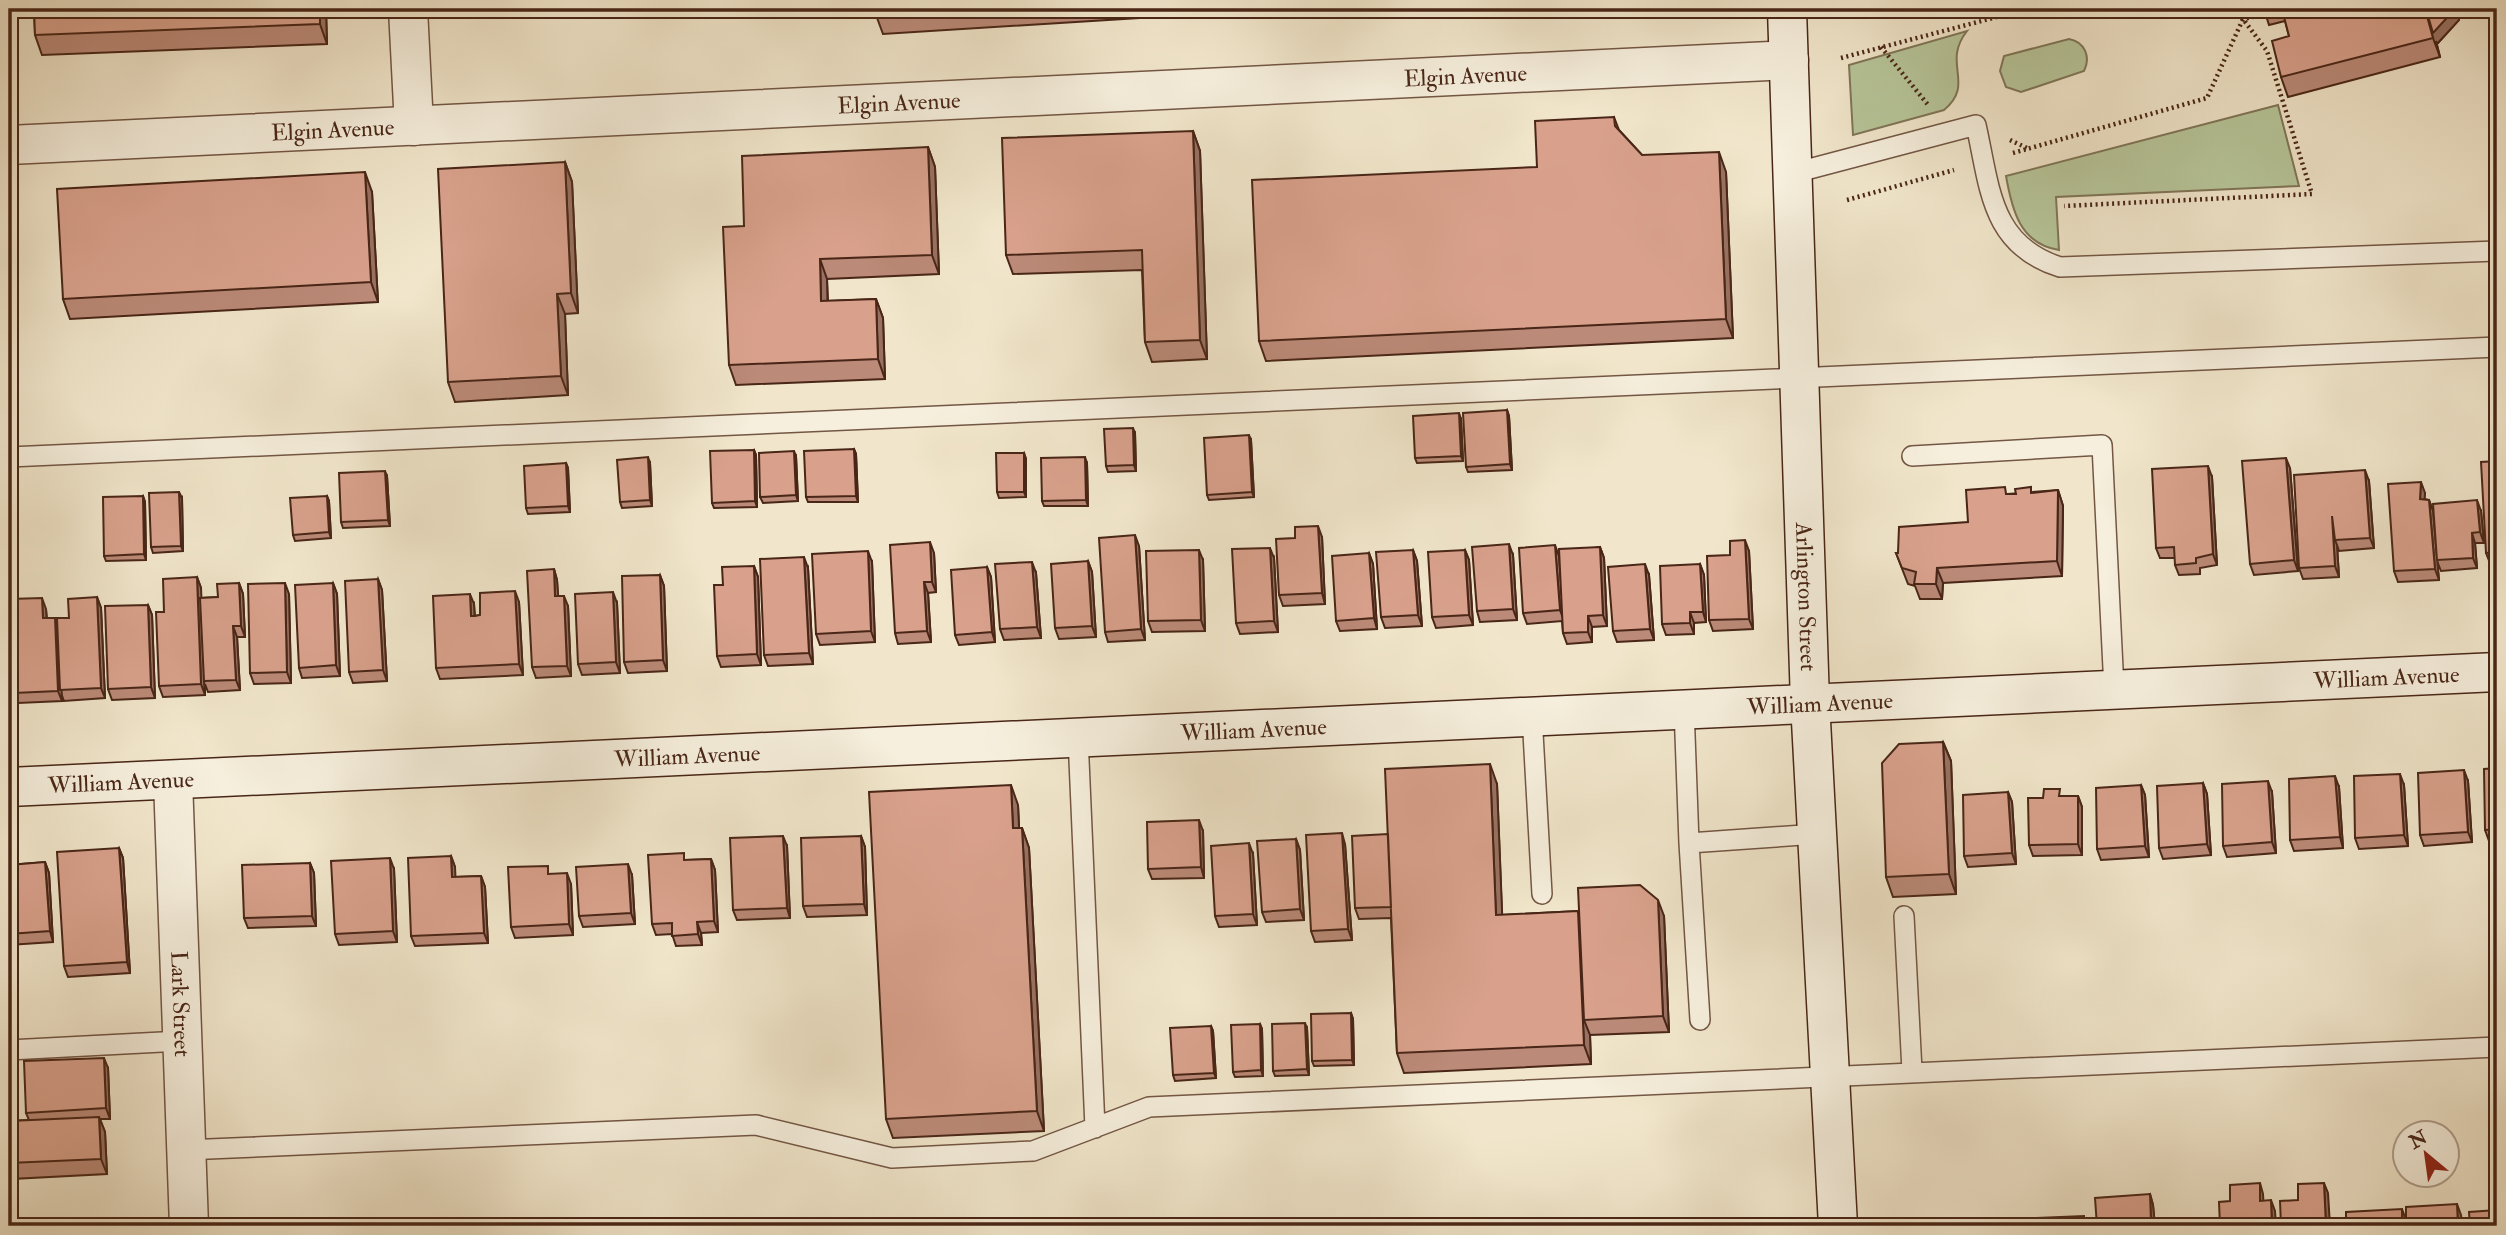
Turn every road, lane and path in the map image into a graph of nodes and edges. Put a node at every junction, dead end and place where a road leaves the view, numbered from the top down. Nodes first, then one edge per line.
1 (408, 9) edge
2 (1787, 9) edge
3 (2027, 9) edge
4 (2235, 9) edge
5 (2266, 14) dead end
6 (2244, 19) junction
7 (1841, 58) dead end
8 (1789, 60) junction
9 (414, 125) junction
10 (9, 145) edge
11 (1984, 161) junction
12 (1794, 173) junction
13 (1847, 200) dead end
14 (2064, 206) dead end
15 (2497, 251) edge
16 (2497, 347) edge
17 (1799, 377) junction
18 (1912, 456) dead end
19 (9, 457) edge
20 (2497, 672) edge
21 (2114, 689) junction
22 (1810, 702) junction
23 (1684, 708) junction
24 (1532, 715) junction
25 (1078, 737) junction
26 (173, 780) junction
27 (9, 787) edge
28 (1817, 834) junction
29 (1689, 844) junction
30 (1542, 894) dead end
31 (1904, 916) dead end
32 (1700, 1020) dead end
33 (181, 1041) junction
34 (2497, 1048) edge
35 (9, 1050) edge
36 (1912, 1071) junction
37 (1831, 1075) junction
38 (1095, 1128) junction
39 (185, 1150) junction
40 (189, 1226) edge
41 (1838, 1226) edge

1 - 9 main road
2 - 8 main road, Arlington Street
3 - 7 path
4 - 6 path
5 - 6 path
6 - 11 path
6 - 14 path
8 - 9 main road, Elgin Avenue
8 - 12 main road, Arlington Street
9 - 10 main road, Elgin Avenue
11 - 12 lane
11 - 13 path
11 - 15 lane
12 - 17 main road, Arlington Street
16 - 17 lane
17 - 19 lane
17 - 22 main road, Arlington Street
18 - 21 lane
20 - 21 main road, William Avenue
21 - 22 main road, William Avenue
22 - 23 main road, William Avenue
22 - 28 main road, Arlington Street
23 - 24 main road, William Avenue
23 - 29 lane
24 - 25 main road, William Avenue
24 - 30 lane
25 - 26 main road, William Avenue
25 - 38 lane
26 - 27 main road, William Avenue
26 - 33 main road, Lark Street
28 - 29 lane
28 - 37 main road, Arlington Street
29 - 32 lane
31 - 36 lane
33 - 35 lane
33 - 39 main road, Lark Street
34 - 36 lane
36 - 37 lane
37 - 38 lane
37 - 41 main road, Arlington Street
38 - 39 lane
39 - 40 main road, Lark Street

